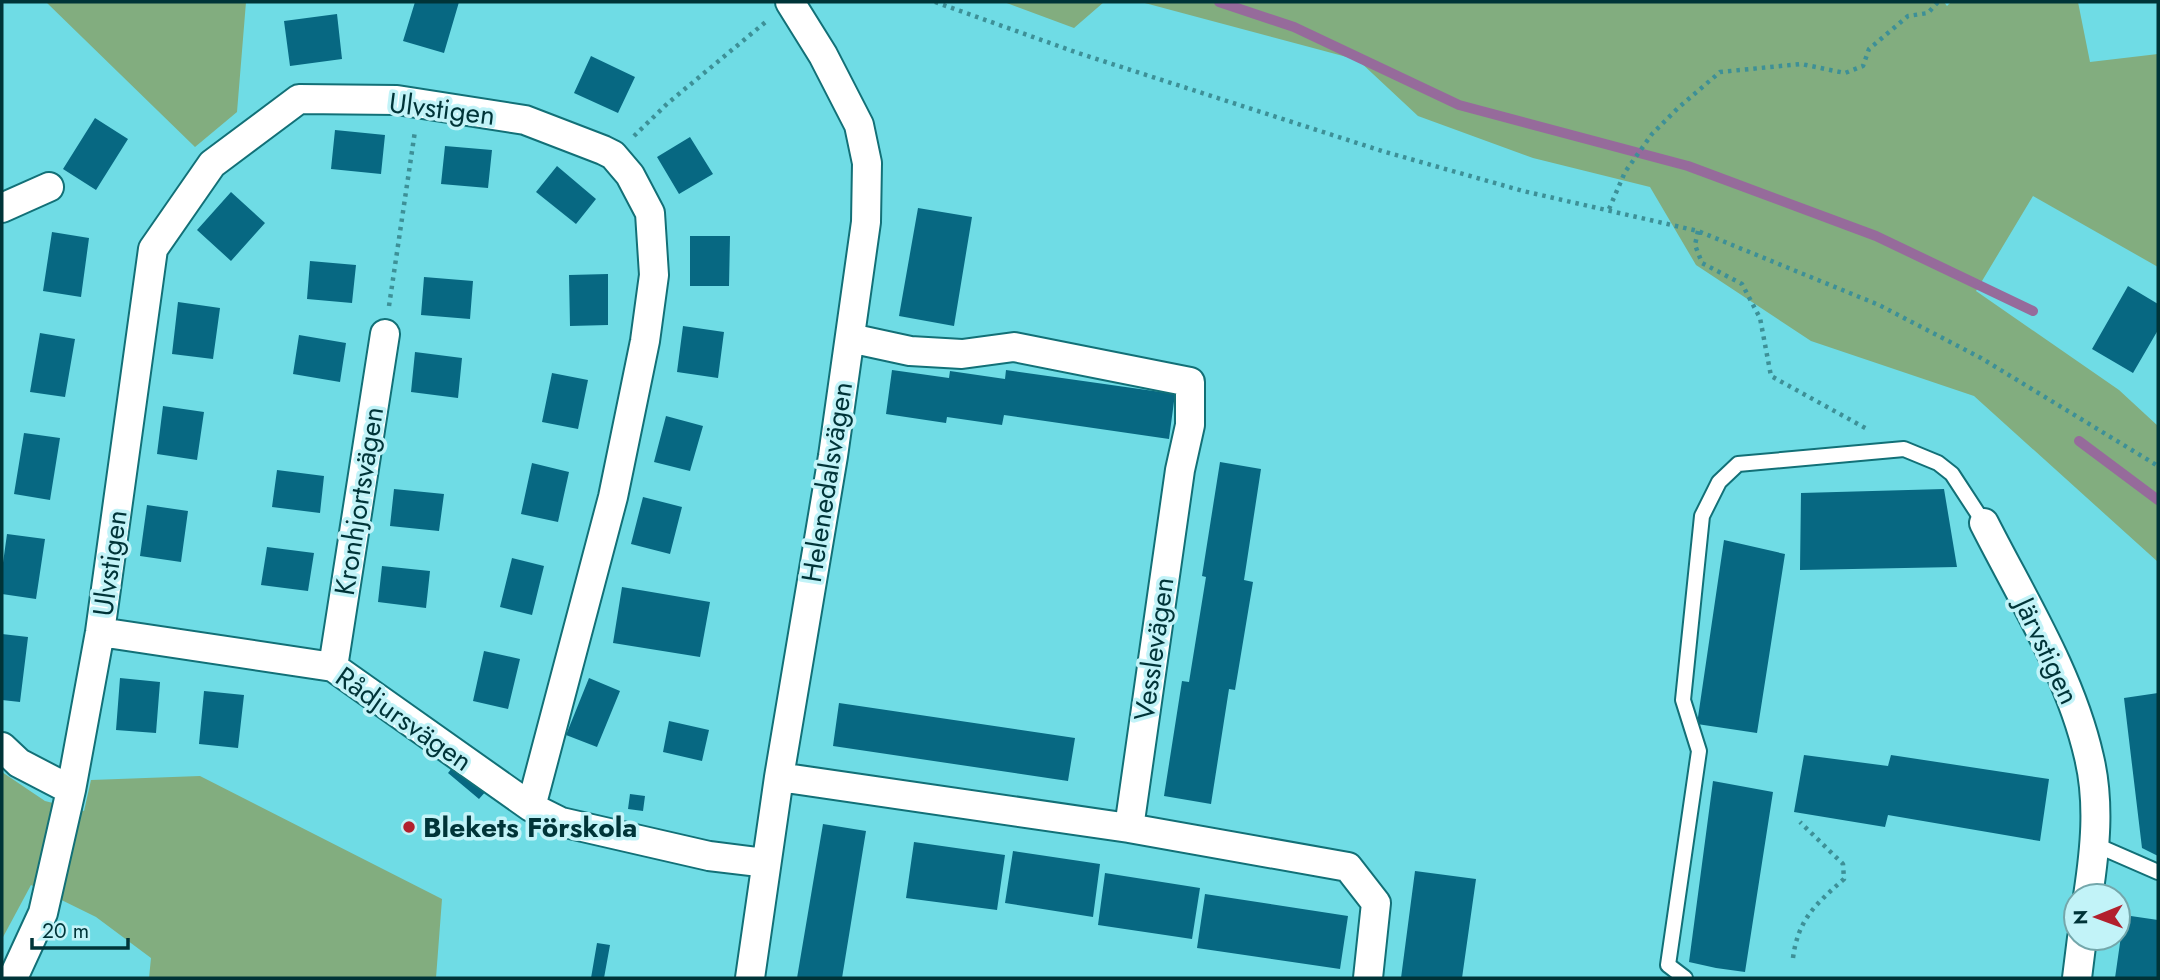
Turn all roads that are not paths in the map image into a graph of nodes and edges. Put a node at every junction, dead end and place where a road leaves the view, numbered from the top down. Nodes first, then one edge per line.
1 (790, 2) edge
2 (50, 187) dead end
3 (2, 208) edge
4 (385, 334) road end
5 (850, 338) junction
6 (1984, 523) joint
7 (100, 632) junction
8 (333, 667) junction
9 (2, 747) edge
10 (779, 777) junction
11 (71, 790) junction
12 (531, 807) junction
13 (1129, 828) junction
14 (2096, 845) junction
15 (766, 863) junction
16 (2158, 872) edge
17 (2090, 882) edge
18 (2080, 952) edge
19 (13, 978) edge
20 (750, 978) edge
21 (1368, 978) edge
22 (1685, 978) edge
23 (2077, 978) edge

1 - 5 street, Helenedalsvägen
2 - 3 street
4 - 8 street, Kronhjortsvägen
5 - 10 street, Helenedalsvägen
5 - 13 street, Vesslevägen
6 - 14 street, Järvstigen
6 - 22 lane, Järvstigen
7 - 8 street, Rådjursvägen
7 - 11 street, Ulvstigen
7 - 12 street, Ulvstigen
8 - 12 street, Rådjursvägen
9 - 11 street
10 - 13 street
10 - 15 street, Helenedalsvägen
11 - 19 street, Ulvstigen
12 - 15 street
13 - 21 street
14 - 16 lane
14 - 17 street, Järvstigen
15 - 20 street, Helenedalsvägen
18 - 23 street

